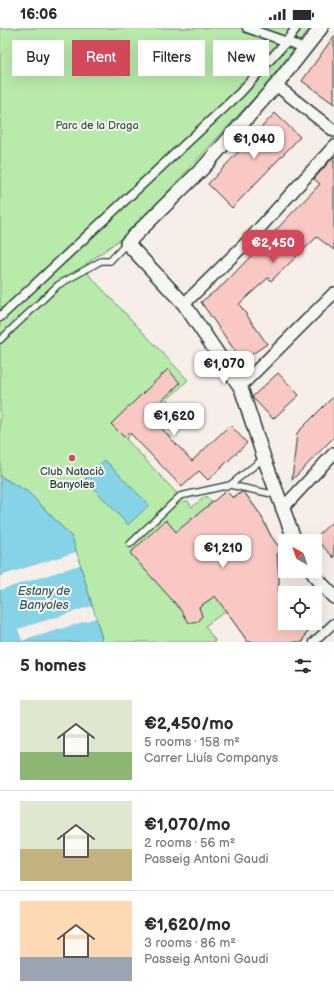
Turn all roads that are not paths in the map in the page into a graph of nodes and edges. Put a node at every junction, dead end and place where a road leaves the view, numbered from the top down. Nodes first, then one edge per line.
1 (247, 28) edge
2 (296, 28) edge
3 (321, 28) edge
4 (286, 42) junction
5 (305, 48) junction
6 (276, 85) junction
7 (334, 131) edge
8 (334, 146) edge
9 (127, 243) junction
10 (334, 293) edge
11 (184, 304) junction
12 (0, 317) edge
13 (0, 340) edge
14 (239, 386) junction
15 (334, 453) edge
16 (264, 458) junction
17 (230, 485) junction
18 (277, 495) junction
19 (282, 509) junction
20 (292, 534) edge
21 (130, 544) dead end
22 (316, 578) edge
23 (334, 597) edge
24 (334, 622) edge
25 (314, 642) edge

1 - 4 street
2 - 4 street
3 - 5 street
4 - 5 street
4 - 12 street
5 - 6 street
6 - 7 street
6 - 9 street
8 - 11 street
9 - 11 street
9 - 13 lane
10 - 14 street
11 - 14 street
14 - 16 street
15 - 19 street
16 - 17 lane
16 - 18 street
17 - 18 lane
17 - 21 lane
18 - 19 street
19 - 20 street
22 - 23 street
24 - 25 street

